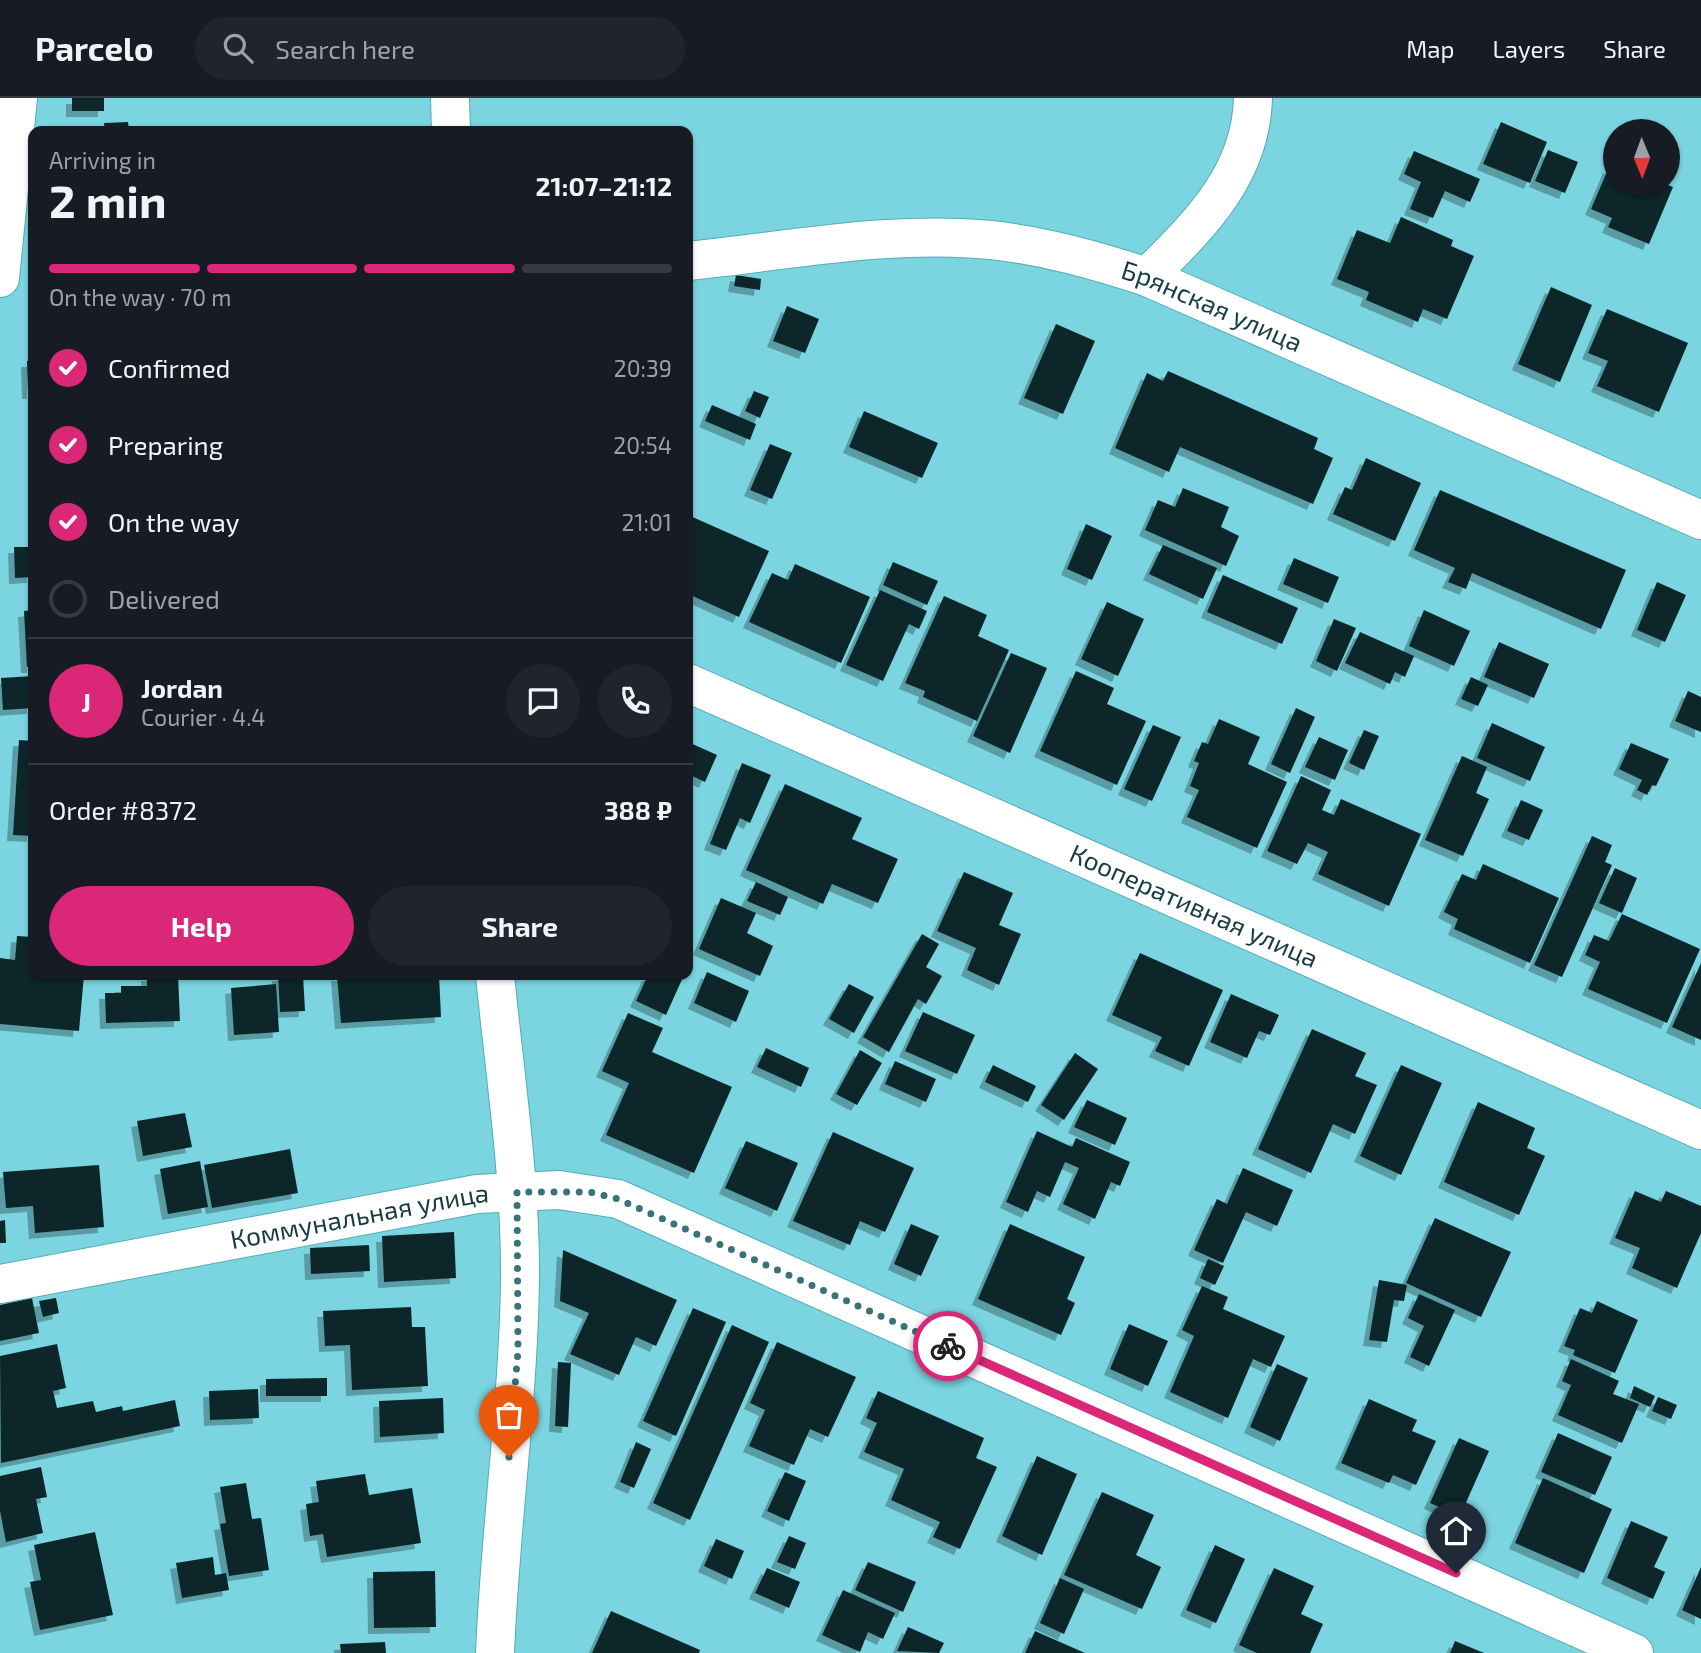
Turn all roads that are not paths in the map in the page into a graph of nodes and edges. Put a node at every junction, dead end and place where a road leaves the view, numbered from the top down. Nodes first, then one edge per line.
1 (18, 98) edge
2 (450, 98) edge
3 (1253, 98) edge
4 (451, 126) edge
5 (693, 260) edge
6 (1147, 277) junction
7 (0, 278) edge
8 (1701, 520) edge
9 (693, 685) edge
10 (496, 980) edge
11 (1701, 1130) edge
12 (517, 1192) junction
13 (0, 1284) edge
14 (495, 1653) edge
15 (1634, 1653) edge

1 - 7 street
2 - 4 street
3 - 6 street
5 - 6 street, Брянская улица
6 - 8 street, Брянская улица
9 - 11 street, Кооперативная улица
10 - 12 street
12 - 13 street, Коммунальная улица
12 - 14 street
12 - 15 street, Коммунальная улица

